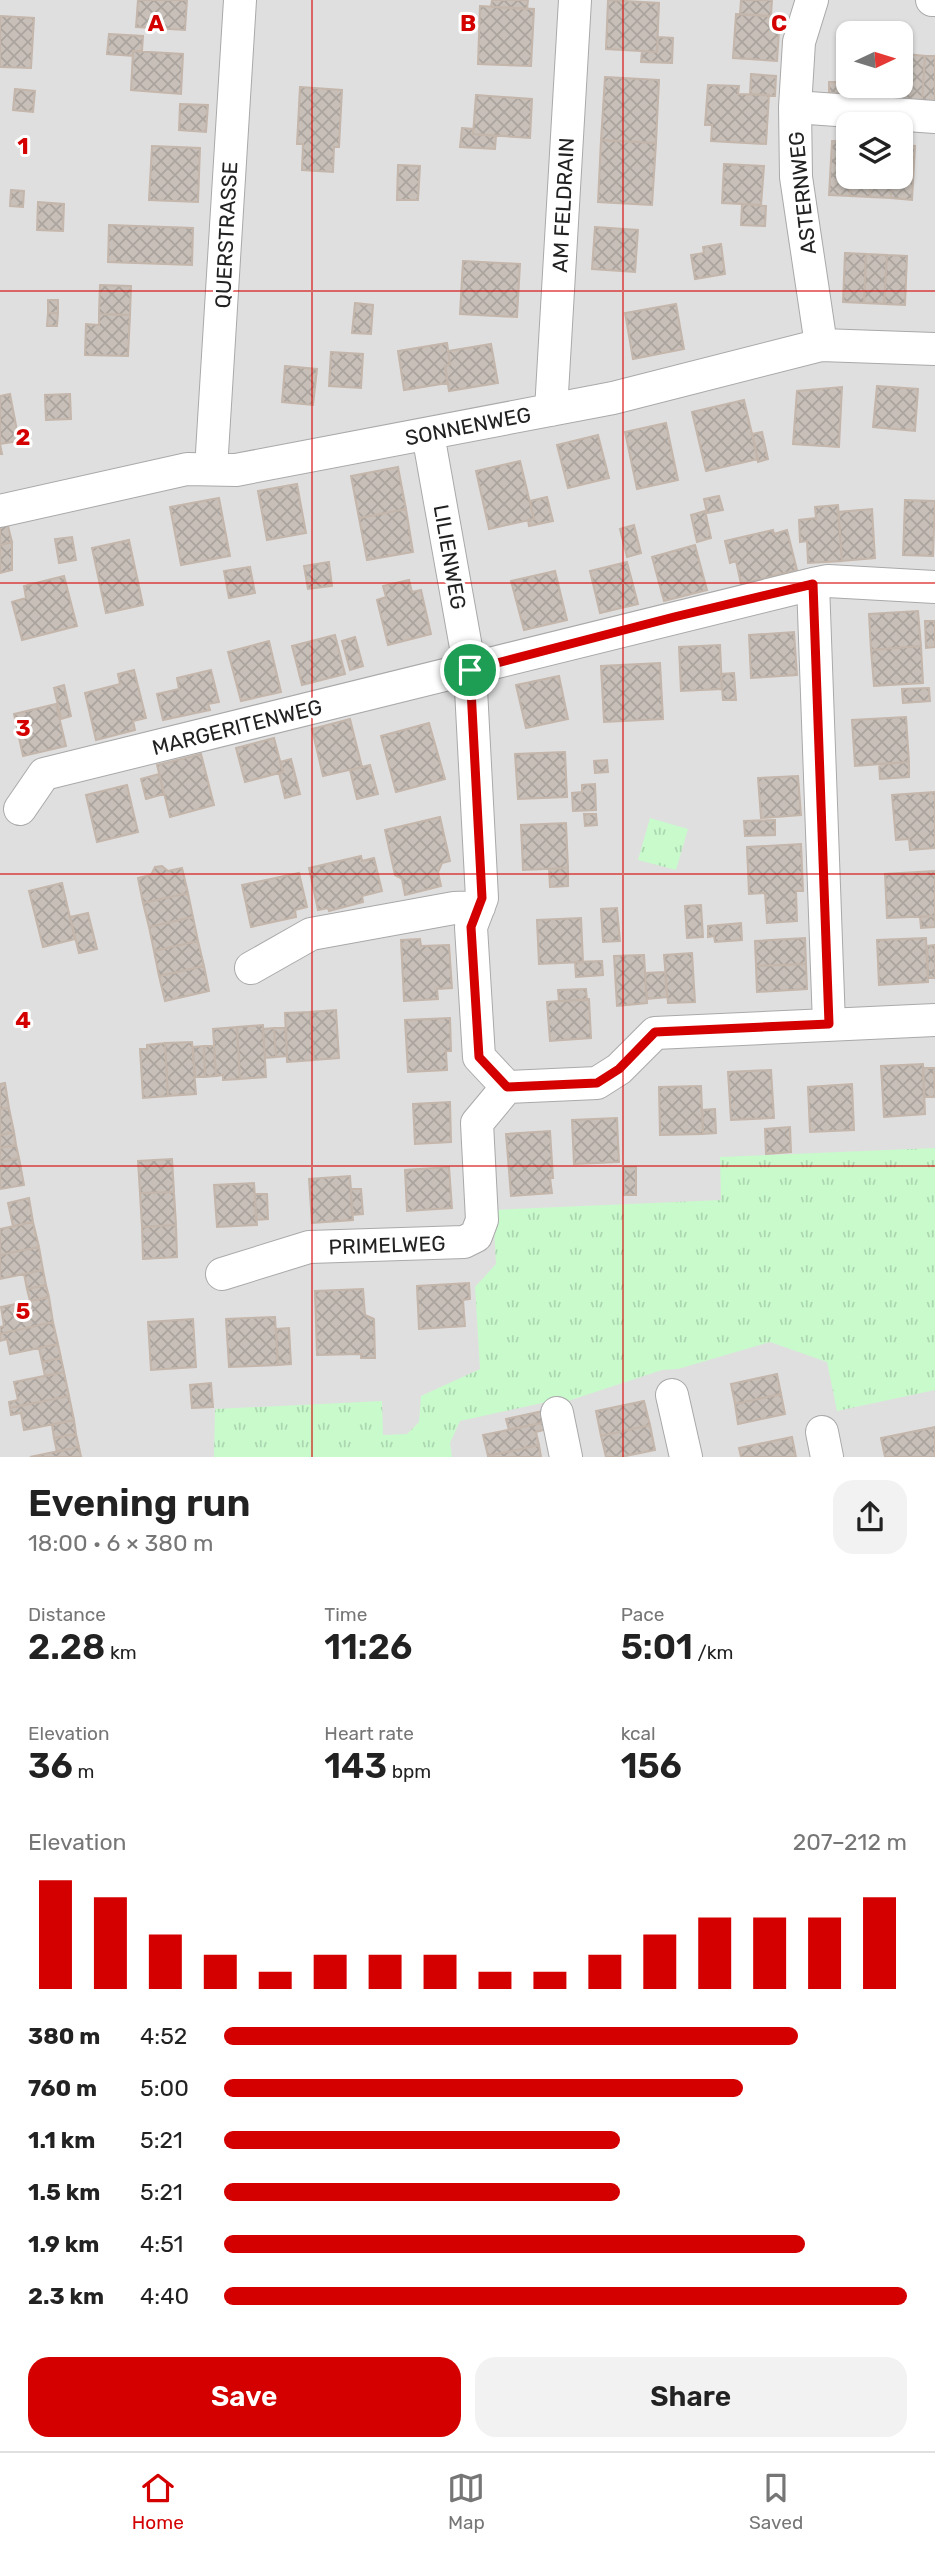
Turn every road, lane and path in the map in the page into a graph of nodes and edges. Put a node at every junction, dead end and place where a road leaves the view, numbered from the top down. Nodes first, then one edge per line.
1 (240, 0) edge
2 (575, 0) edge
3 (812, 0) edge
4 (795, 107) junction
5 (935, 117) edge
6 (821, 345) junction
7 (935, 349) edge
8 (551, 411) junction
9 (428, 434) junction
10 (211, 469) junction
11 (0, 511) edge
12 (813, 584) junction
13 (935, 587) edge
14 (470, 670) junction
15 (20, 809) dead end
16 (479, 907) junction
17 (251, 968) dead end
18 (935, 1020) edge
19 (829, 1024) junction
20 (507, 1087) junction
21 (222, 1274) dead end
22 (672, 1395) dead end
23 (557, 1413) dead end
24 (566, 1457) edge
25 (686, 1457) edge

1 - 10 street, QUERSTRASSE
2 - 8 street, AM FELDRAIN
3 - 4 street, ASTERNWEG
4 - 5 street
4 - 6 street, ASTERNWEG
6 - 7 street, SONNENWEG
6 - 8 street, SONNENWEG
8 - 9 street, SONNENWEG
9 - 10 street, SONNENWEG
9 - 14 street, LILIENWEG
10 - 11 street, SONNENWEG
12 - 13 street, MARGERITENWEG
12 - 14 street, MARGERITENWEG
12 - 19 street
14 - 15 street, MARGERITENWEG
14 - 16 street, LILIENWEG
16 - 17 street
16 - 20 street, LILIENWEG
18 - 19 street
19 - 20 street
20 - 21 street, PRIMELWEG
22 - 25 street
23 - 24 street

